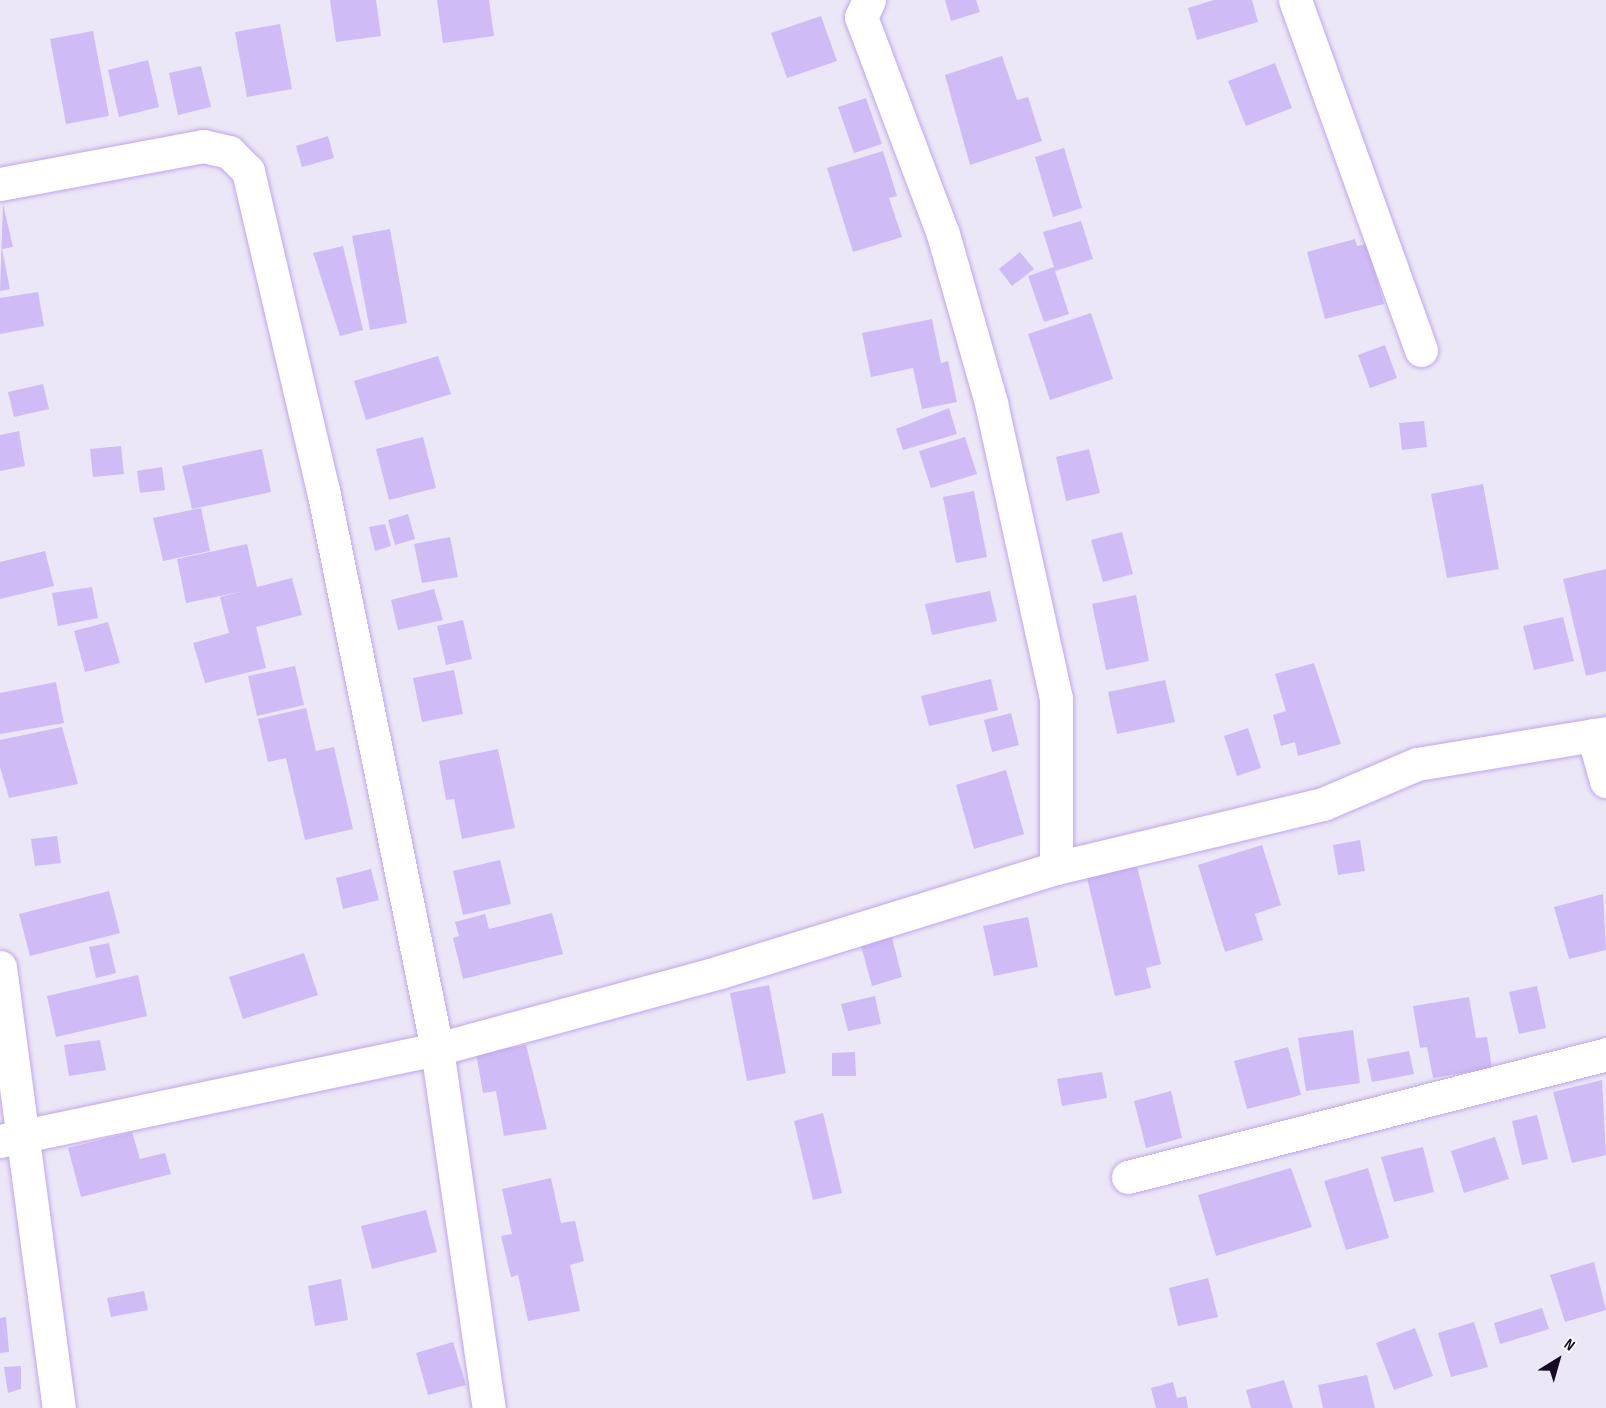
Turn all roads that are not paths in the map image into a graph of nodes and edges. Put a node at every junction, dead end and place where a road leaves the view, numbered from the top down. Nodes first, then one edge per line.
1 (869, 0) edge
2 (1295, 0) edge
3 (0, 184) edge
4 (1421, 350) dead end
5 (1599, 734) edge
6 (1606, 781) edge
7 (1056, 868) junction
8 (0, 967) edge
9 (437, 1048) junction
10 (1606, 1054) edge
11 (11, 1140) edge
12 (1128, 1177) dead end
13 (59, 1408) edge
14 (489, 1408) edge

1 - 7 street
2 - 4 street
3 - 9 street
5 - 6 street
5 - 7 street
7 - 9 street
8 - 11 street
9 - 11 street
9 - 14 street
10 - 12 street
11 - 13 street

